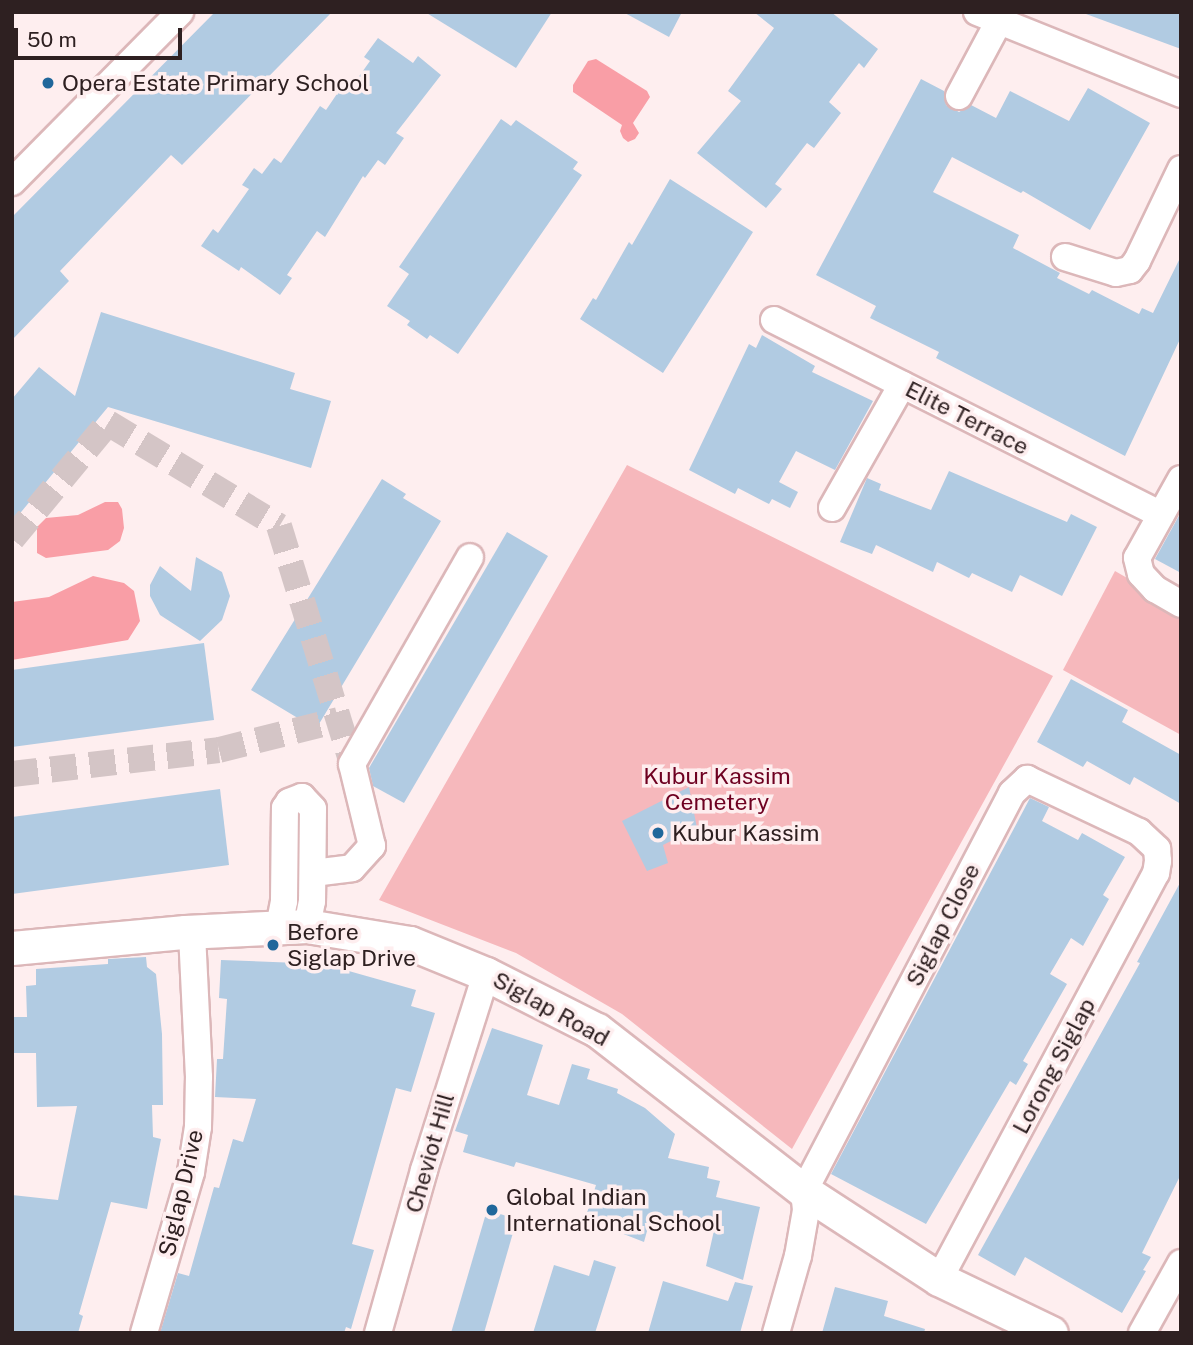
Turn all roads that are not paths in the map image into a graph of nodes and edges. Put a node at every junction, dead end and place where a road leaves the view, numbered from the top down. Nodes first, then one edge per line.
1 (180, 12) edge
2 (988, 17) edge
3 (1028, 22) edge
4 (1181, 94) edge
5 (959, 96) dead end
6 (1181, 169) edge
7 (12, 182) edge
8 (1065, 257) dead end
9 (774, 320) dead end
10 (902, 385) junction
11 (1181, 479) edge
12 (832, 509) dead end
13 (1161, 515) junction
14 (470, 557) dead end
15 (1181, 604) edge
16 (1157, 849) joint
17 (313, 873) junction
18 (293, 927) junction
19 (185, 932) junction
20 (12, 948) edge
21 (486, 974) junction
22 (805, 1201) junction
23 (1181, 1263) edge
24 (939, 1279) junction
25 (144, 1333) edge
26 (378, 1333) edge
27 (776, 1333) edge
28 (1051, 1333) edge
29 (1142, 1333) edge

1 - 7 street
2 - 3 street
2 - 5 street
3 - 4 street
6 - 8 street
9 - 10 street, Elite Terrace
10 - 12 street
10 - 13 street, Elite Terrace
11 - 13 street
13 - 15 street
14 - 17 street
16 - 22 street, Siglap Close
16 - 24 street, Lorong Siglap
17 - 18 street
17 - 18 street
18 - 19 main road, Siglap Road
18 - 21 main road, Siglap Road
19 - 20 main road, Siglap Road
19 - 25 street, Siglap Drive
21 - 22 main road, Siglap Road
21 - 26 street, Cheviot Hill
22 - 24 main road, Siglap Road
22 - 27 street, Siglap Close
23 - 29 street
24 - 28 main road, Siglap Road

